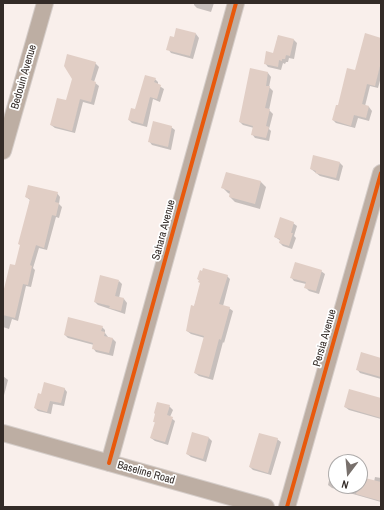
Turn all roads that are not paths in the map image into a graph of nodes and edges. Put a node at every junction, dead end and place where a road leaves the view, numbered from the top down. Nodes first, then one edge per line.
1 (45, 3) edge
2 (236, 3) edge
3 (3, 151) edge
4 (381, 173) edge
5 (3, 433) edge
6 (109, 463) junction
7 (266, 507) edge
8 (287, 507) edge

1 - 3 street, Bedouin Avenue
2 - 6 street, Sahara Avenue
4 - 8 street, Persia Avenue
5 - 6 street, Baseline Road
6 - 7 street, Baseline Road

